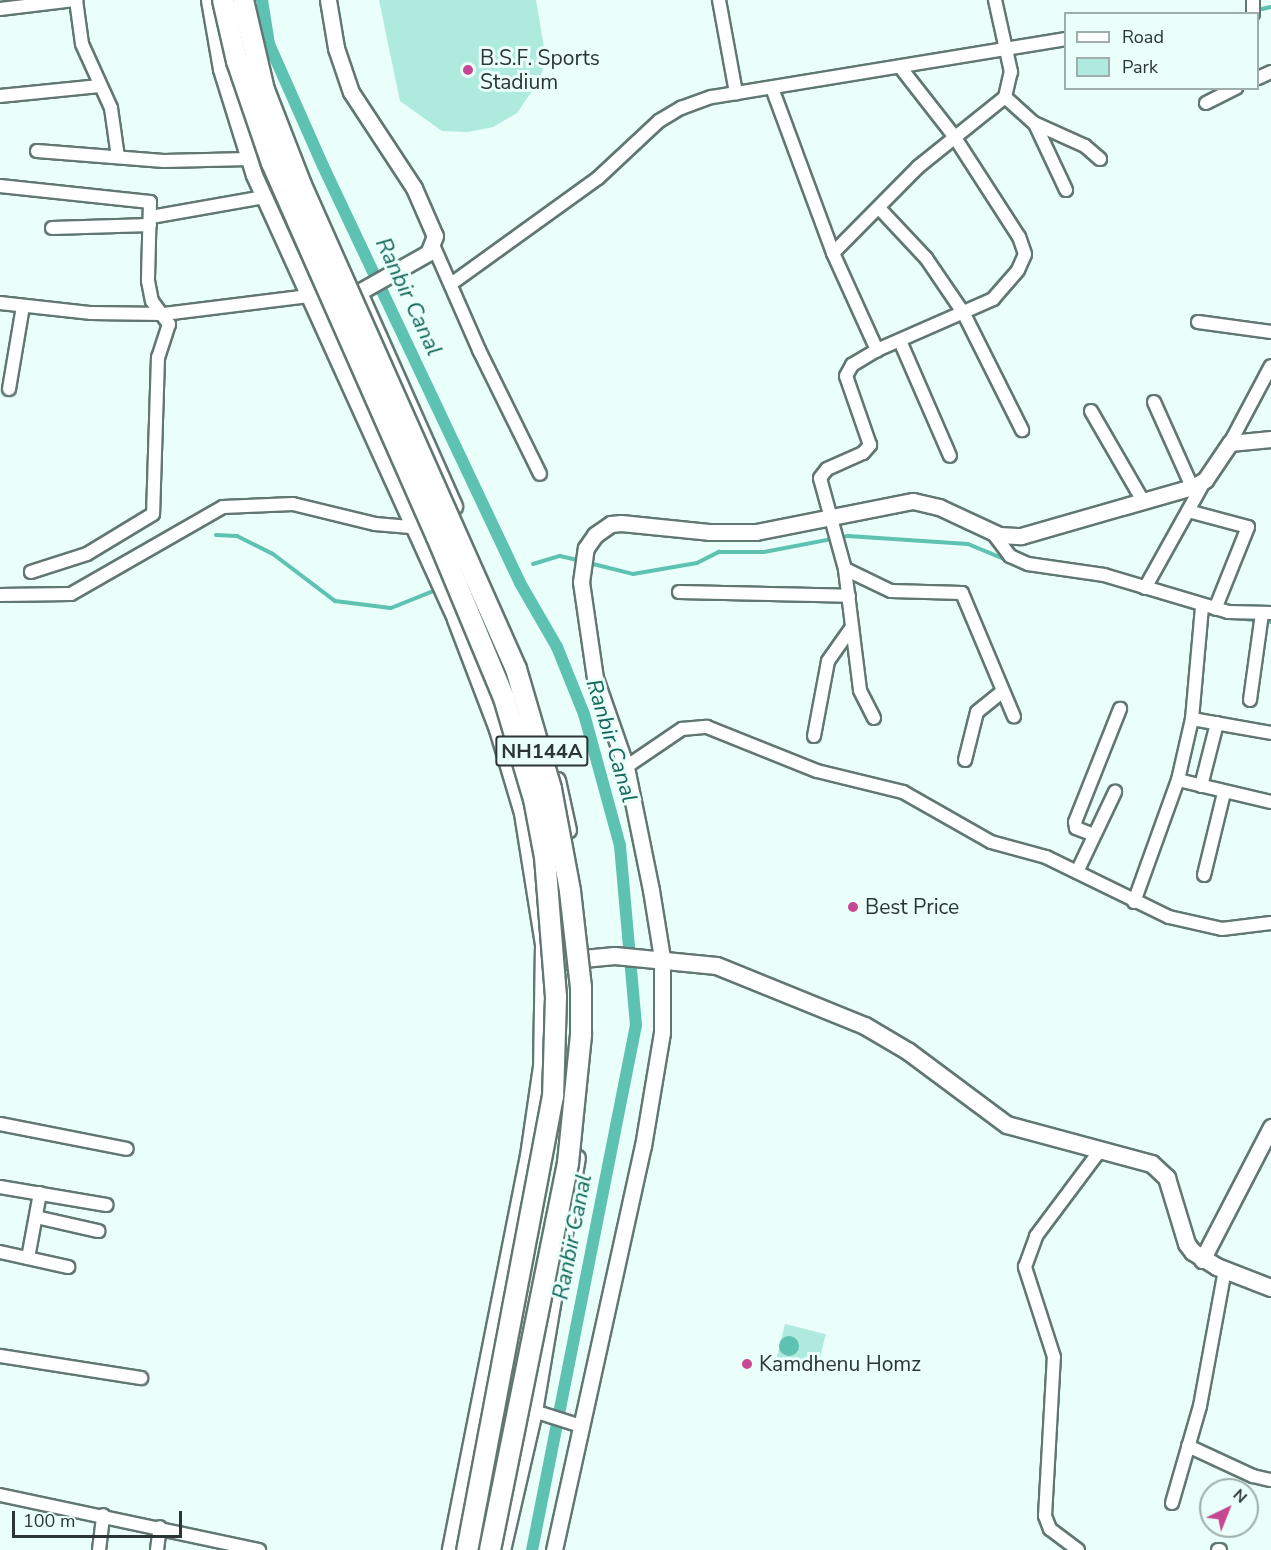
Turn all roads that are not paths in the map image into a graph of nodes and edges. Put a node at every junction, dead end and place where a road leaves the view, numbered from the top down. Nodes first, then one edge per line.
1 (76, 0) edge
2 (209, 0) edge
3 (223, 0) edge
4 (243, 0) edge
5 (253, 0) edge
6 (328, 0) edge
7 (719, 0) edge
8 (995, 4) edge
9 (0, 9) edge
10 (1064, 39) edge
11 (1003, 46) junction
12 (900, 67) junction
13 (100, 86) junction
14 (772, 88) junction
15 (1232, 90) edge
16 (736, 93) junction
17 (0, 96) edge
18 (1005, 97) junction
19 (1206, 103) dead end
20 (1034, 123) junction
21 (954, 136) junction
22 (37, 151) dead end
23 (118, 157) junction
24 (249, 159) junction
25 (1100, 159) dead end
26 (0, 186) edge
27 (1066, 190) dead end
28 (264, 196) junction
29 (879, 207) junction
30 (150, 221) junction
31 (52, 228) dead end
32 (433, 245) junction
33 (833, 253) junction
34 (451, 284) junction
35 (362, 285) junction
36 (309, 296) junction
37 (0, 303) edge
38 (23, 306) junction
39 (164, 314) junction
40 (964, 314) junction
41 (1198, 322) dead end
42 (1271, 332) edge
43 (900, 341) junction
44 (877, 350) junction
45 (1271, 366) edge
46 (9, 389) dead end
47 (1154, 402) dead end
48 (1091, 411) dead end
49 (1022, 430) dead end
50 (1271, 439) edge
51 (1230, 443) junction
52 (950, 456) dead end
53 (540, 474) dead end
54 (1198, 483) junction
55 (1143, 501) junction
56 (1188, 511) junction
57 (831, 520) junction
58 (413, 527) junction
59 (992, 532) junction
60 (845, 569) junction
61 (32, 572) dead end
62 (1145, 588) junction
63 (679, 592) dead end
64 (0, 595) edge
65 (849, 596) junction
66 (1215, 609) junction
67 (1201, 610) junction
68 (1263, 618) edge
69 (852, 627) junction
70 (1003, 691) junction
71 (1250, 700) dead end
72 (1120, 709) dead end
73 (1014, 717) dead end
74 (874, 718) dead end
75 (1192, 719) junction
76 (1216, 723) junction
77 (1271, 733) edge
78 (814, 736) dead end
79 (965, 760) dead end
80 (626, 767) junction
81 (1178, 780) junction
82 (1202, 786) junction
83 (1115, 792) dead end
84 (1224, 793) junction
85 (1271, 802) edge
86 (1094, 835) junction
87 (1077, 872) junction
88 (1204, 875) dead end
89 (1134, 902) junction
90 (1271, 923) edge
91 (543, 944) junction
92 (588, 958) junction
93 (656, 958) junction
94 (0, 1124) edge
95 (1271, 1127) edge
96 (127, 1149) dead end
97 (1101, 1149) junction
98 (0, 1187) edge
99 (40, 1194) junction
100 (106, 1205) dead end
101 (36, 1217) junction
102 (98, 1231) dead end
103 (0, 1252) edge
104 (28, 1258) junction
105 (1202, 1260) junction
106 (68, 1267) dead end
107 (1225, 1270) junction
108 (1271, 1288) edge
109 (0, 1356) edge
110 (141, 1378) dead end
111 (537, 1413) junction
112 (576, 1424) junction
113 (1188, 1446) junction
114 (1271, 1480) edge
115 (0, 1495) edge
116 (1172, 1503) dead end
117 (103, 1515) junction
118 (160, 1527) junction
119 (99, 1550) edge
120 (157, 1550) edge
121 (259, 1550) edge
122 (450, 1550) edge
123 (467, 1550) edge
124 (490, 1550) edge
125 (502, 1550) edge
126 (554, 1550) edge
127 (1078, 1550) edge

1 - 9 street
1 - 13 street
2 - 24 street
3 - 123 highway, NH144A, bridge
4 - 124 highway, NH144A, bridge
5 - 35 street
6 - 32 street
7 - 16 street
8 - 11 street
10 - 11 street
11 - 12 street
11 - 18 street
12 - 14 street
12 - 21 street
13 - 17 street
13 - 23 street
14 - 16 street
14 - 33 street
15 - 19 street
16 - 34 street
18 - 20 street
18 - 21 street
20 - 25 street
20 - 27 street
21 - 29 street
21 - 40 street
22 - 23 street
23 - 24 street
24 - 28 street
26 - 30 street
28 - 30 street
28 - 36 street
29 - 33 street
29 - 40 street
30 - 31 street
30 - 39 street
32 - 34 street
32 - 35 street
33 - 44 street
34 - 53 street
35 - 92 street
36 - 39 street
36 - 58 street
37 - 38 street
38 - 39 street
38 - 46 street
39 - 61 street
40 - 43 street
40 - 49 street
41 - 42 street
43 - 44 street
43 - 52 street
44 - 57 street
45 - 51 street
47 - 54 street
48 - 55 street
50 - 51 street
51 - 54 street
54 - 55 street
54 - 56 street
55 - 59 street
56 - 62 street
56 - 66 street
57 - 59 street
57 - 60 street
57 - 80 street
58 - 64 street
58 - 91 street
59 - 62 street
60 - 65 street
60 - 70 street
62 - 67 street
63 - 65 street
65 - 69 street
66 - 67 street
66 - 68 street
67 - 75 street
68 - 71 street
69 - 74 street
69 - 78 street
70 - 73 street
70 - 79 street
72 - 86 street
75 - 76 street
75 - 81 street
76 - 77 street
76 - 82 street
80 - 87 street
80 - 93 street
81 - 82 street
81 - 89 street
82 - 84 street
83 - 86 street
84 - 85 street
84 - 88 street
86 - 87 street
87 - 89 street
89 - 90 street
91 - 92 main road
91 - 122 street
92 - 93 main road
92 - 111 street
93 - 97 main road
93 - 112 street
94 - 96 street
95 - 105 street
97 - 105 main road
97 - 127 street
98 - 99 street
99 - 100 street
99 - 101 street
101 - 102 street
101 - 104 street
103 - 104 street
104 - 106 street
105 - 107 main road
107 - 108 main road
107 - 113 street
109 - 110 street
111 - 112 street
111 - 125 street
112 - 126 street
113 - 114 street
113 - 116 street
115 - 117 street
117 - 118 street
117 - 119 street
118 - 120 street
118 - 121 street

